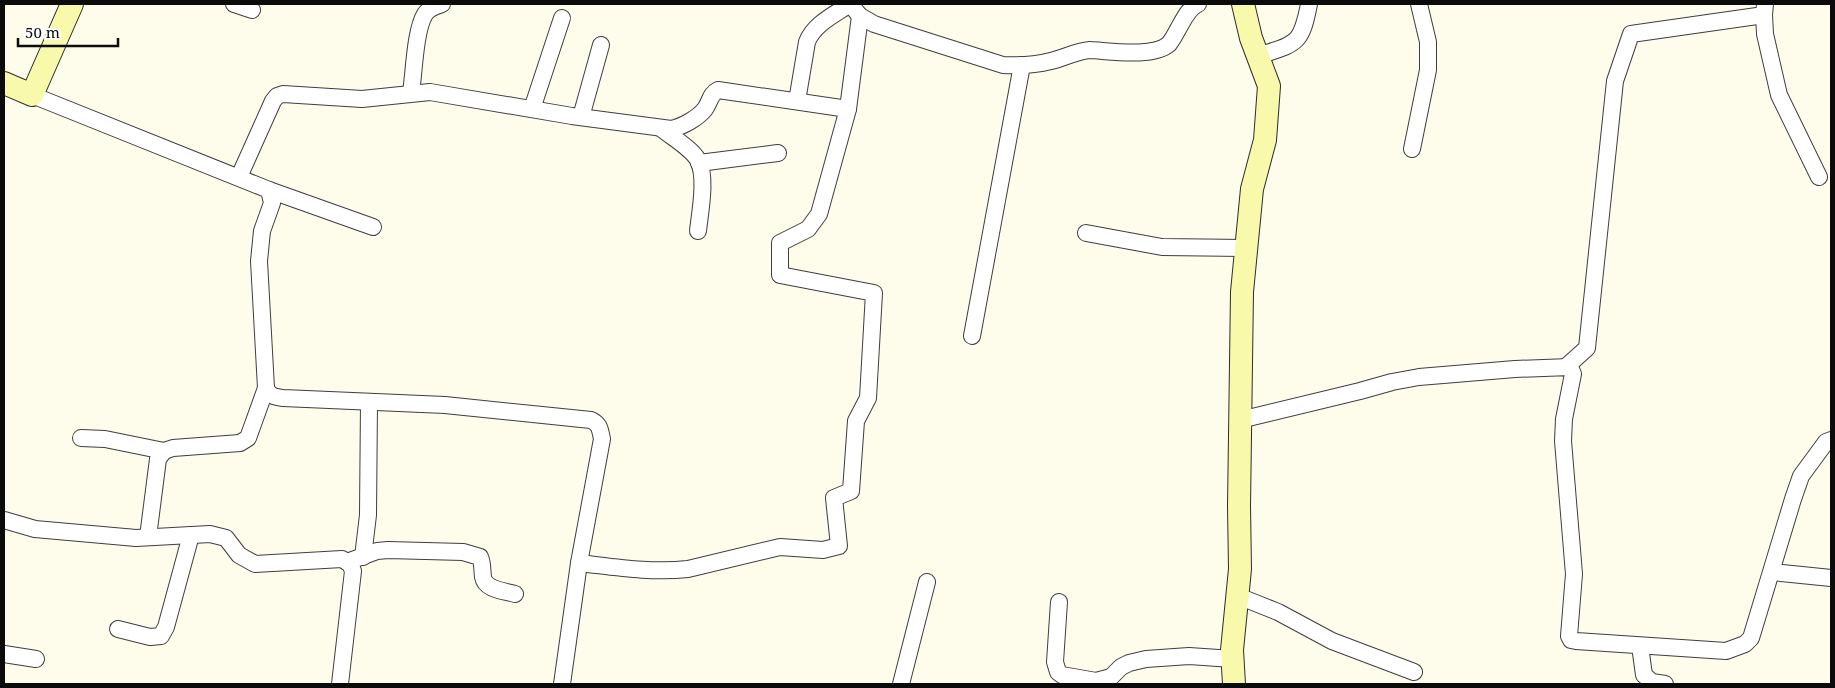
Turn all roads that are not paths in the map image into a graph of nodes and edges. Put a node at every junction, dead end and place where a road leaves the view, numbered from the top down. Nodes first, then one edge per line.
1 (72, 4) edge
2 (234, 4) edge
3 (442, 4) edge
4 (1198, 4) edge
5 (1243, 4) edge
6 (1309, 4) edge
7 (1419, 4) edge
8 (853, 8) edge
9 (1765, 9) edge
10 (252, 10) dead end
11 (562, 18) dead end
12 (601, 45) dead end
13 (1258, 56) junction
14 (1022, 65) junction
15 (4, 82) edge
16 (32, 94) junction
17 (411, 94) junction
18 (797, 101) junction
19 (532, 109) junction
20 (848, 109) junction
21 (581, 117) junction
22 (662, 129) junction
23 (1412, 149) dead end
24 (778, 153) dead end
25 (699, 164) junction
26 (239, 177) junction
27 (1819, 177) dead end
28 (269, 190) junction
29 (373, 227) dead end
30 (698, 231) dead end
31 (1086, 233) dead end
32 (1245, 248) junction
33 (972, 336) dead end
34 (1567, 366) junction
35 (266, 388) junction
36 (369, 402) junction
37 (1240, 420) junction
38 (81, 438) dead end
39 (1831, 440) edge
40 (164, 451) junction
41 (4, 520) edge
42 (191, 535) junction
43 (148, 537) junction
44 (363, 556) junction
45 (347, 562) junction
46 (579, 564) junction
47 (1772, 572) junction
48 (1831, 578) edge
49 (927, 582) dead end
50 (515, 594) dead end
51 (1238, 596) junction
52 (1058, 602) dead end
53 (118, 629) dead end
54 (1640, 646) junction
55 (4, 654) edge
56 (36, 659) dead end
57 (1233, 659) junction
58 (1414, 672) dead end
59 (340, 684) edge
60 (562, 684) edge
61 (901, 684) edge
62 (1234, 684) edge
63 (1665, 684) edge

1 - 16 street
2 - 10 street
3 - 17 street
4 - 14 street
5 - 13 street
6 - 13 street
7 - 23 street
8 - 14 street
8 - 18 street
8 - 20 street
9 - 27 street
9 - 34 street
11 - 19 street
12 - 21 street
13 - 32 street
14 - 33 street
15 - 16 street
16 - 26 street
17 - 19 street
17 - 26 street
18 - 20 street
18 - 22 street
19 - 21 street
20 - 46 street
21 - 22 street
22 - 25 street
24 - 25 street
25 - 30 street
26 - 28 street
28 - 29 street
28 - 35 street
31 - 32 street
32 - 37 street
34 - 37 street
34 - 54 street
35 - 36 street
35 - 40 street
36 - 44 street
36 - 46 street
37 - 51 street
38 - 40 street
39 - 47 street
40 - 43 street
41 - 43 street
42 - 43 street
42 - 45 street
42 - 53 street
44 - 45 street
44 - 50 street
45 - 59 street
46 - 60 street
47 - 48 street
47 - 54 street
49 - 61 street
51 - 57 street
51 - 58 street
52 - 57 street
54 - 63 street
55 - 56 street
57 - 62 street

